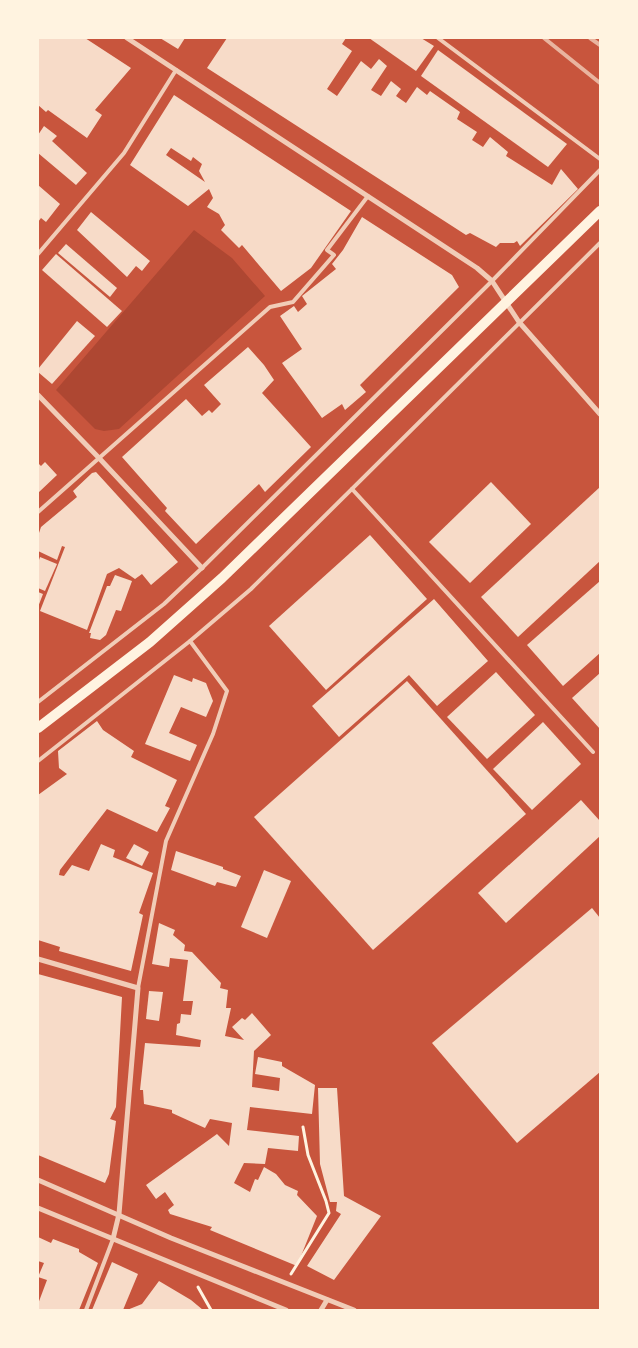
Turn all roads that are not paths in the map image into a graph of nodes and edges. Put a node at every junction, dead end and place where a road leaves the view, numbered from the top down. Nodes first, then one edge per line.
1 (127, 38) edge
2 (438, 38) edge
3 (176, 70) junction
4 (600, 159) edge
5 (600, 170) edge
6 (368, 196) junction
7 (600, 211) edge
8 (600, 243) edge
9 (38, 254) edge
10 (492, 281) junction
11 (519, 322) junction
12 (38, 395) edge
13 (600, 414) edge
14 (99, 458) junction
15 (352, 488) junction
16 (38, 512) edge
17 (202, 568) junction
18 (190, 641) junction
19 (38, 702) edge
20 (38, 728) edge
21 (593, 752) dead end
22 (38, 761) edge
23 (38, 959) edge
24 (138, 988) junction
25 (38, 1180) edge
26 (38, 1208) edge
27 (119, 1214) junction
28 (113, 1239) junction
29 (327, 1300) junction
30 (86, 1310) edge
31 (286, 1310) edge
32 (321, 1310) edge
33 (354, 1310) edge

1 - 3 street
2 - 4 lane
3 - 6 street
3 - 9 lane
5 - 10 lane
6 - 10 street
6 - 14 lane
7 - 20 main road
8 - 11 lane
10 - 11 street
10 - 17 lane
11 - 13 street
11 - 15 lane
12 - 14 street
14 - 16 lane
14 - 17 street
15 - 18 lane
15 - 21 lane
17 - 19 lane
18 - 22 lane
18 - 24 lane
23 - 24 street
24 - 27 street
25 - 27 street
26 - 28 street
27 - 28 street
27 - 29 street
28 - 30 lane
28 - 31 street
29 - 32 street
29 - 33 street

